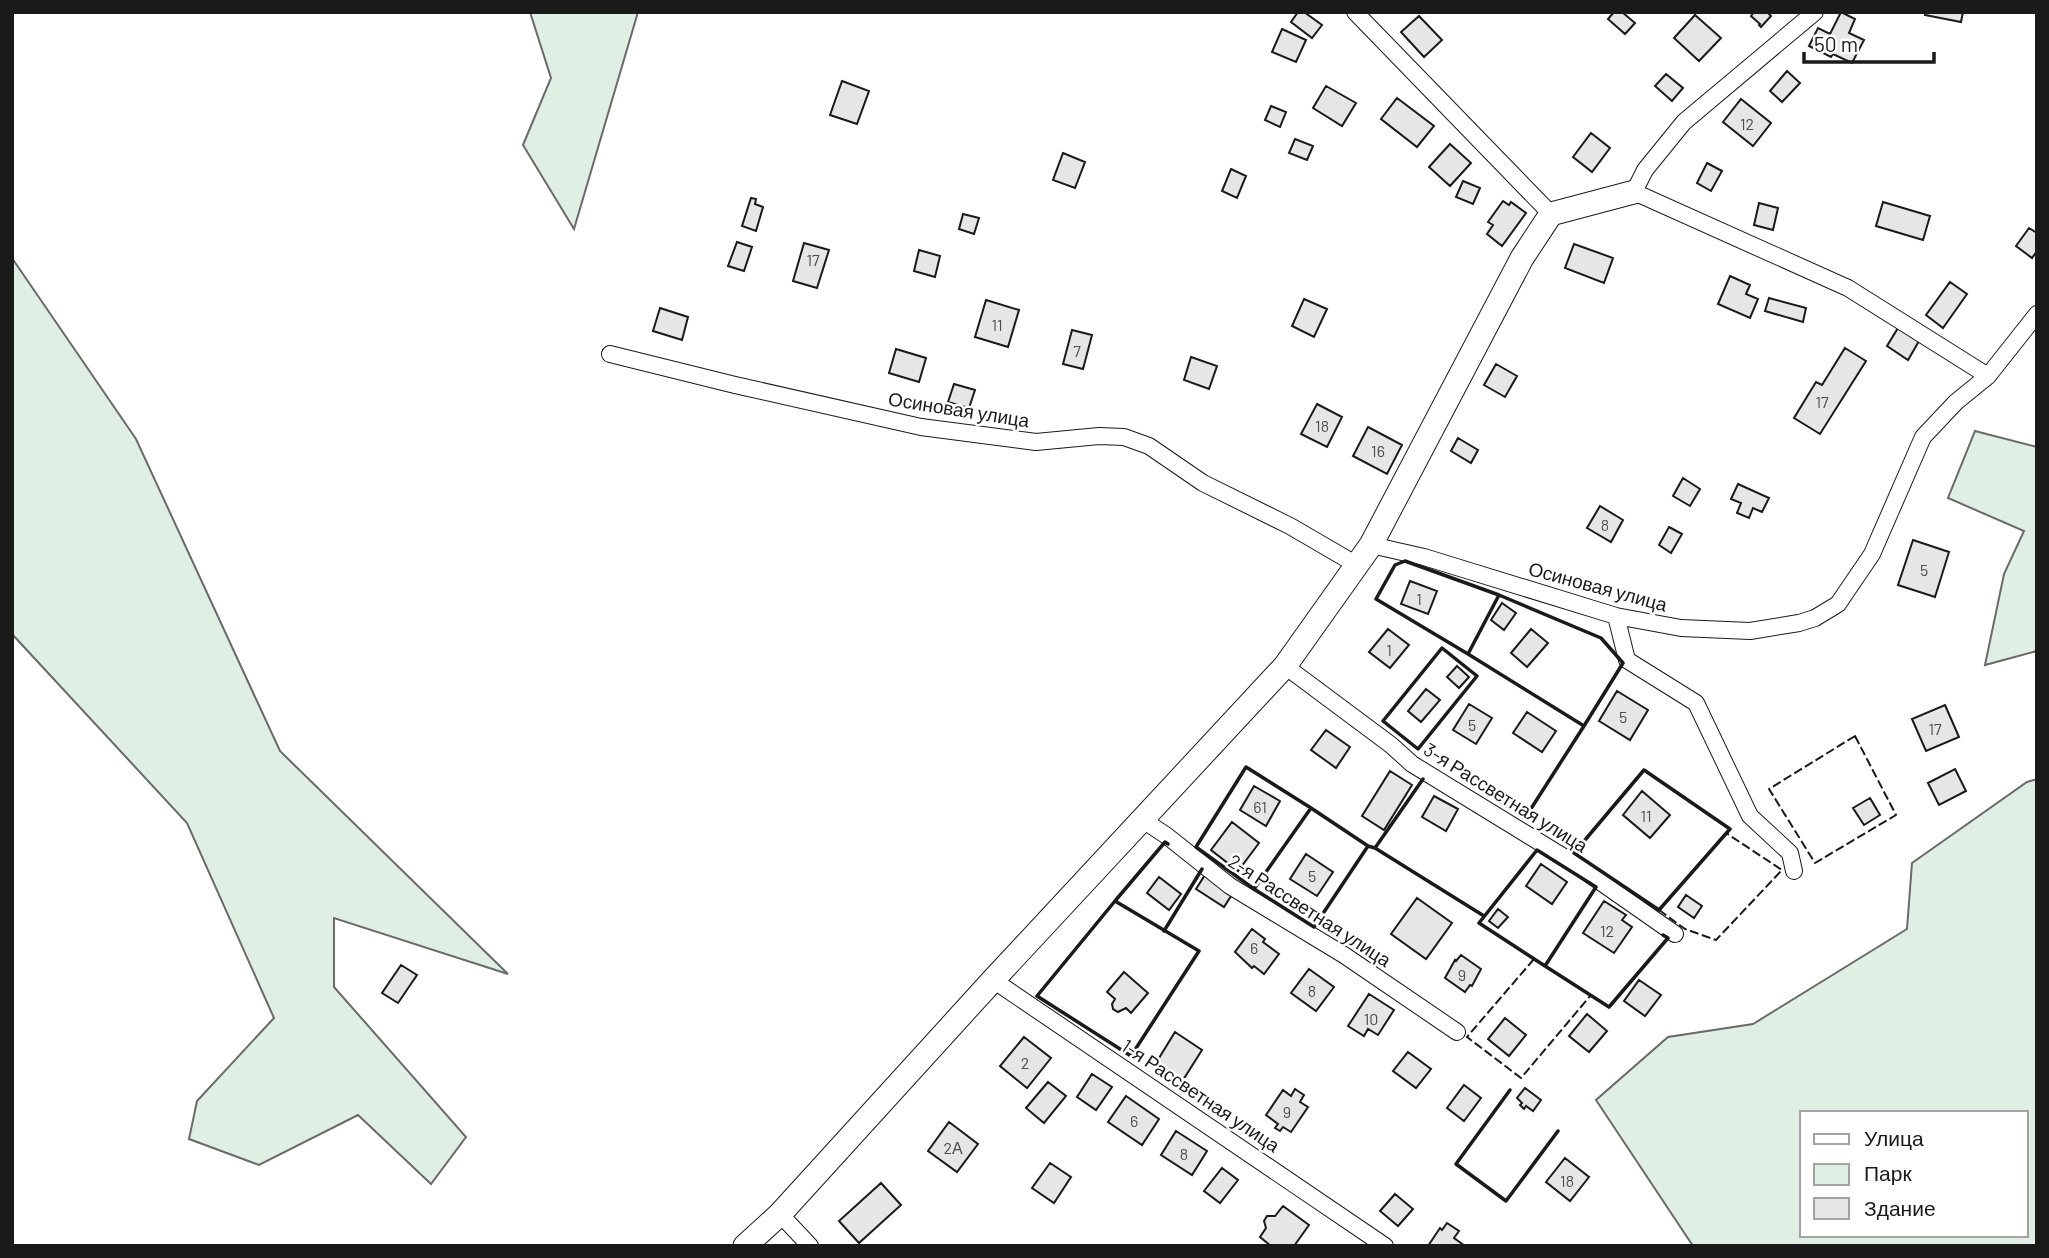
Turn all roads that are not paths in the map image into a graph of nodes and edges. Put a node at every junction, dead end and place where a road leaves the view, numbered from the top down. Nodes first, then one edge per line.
1 (1355, 12) edge
2 (1815, 12) edge
3 (1634, 192) junction
4 (1551, 214) junction
5 (2037, 314) edge
6 (610, 354) dead end
7 (1988, 376) junction
8 (1371, 545) junction
9 (1357, 565) junction
10 (1616, 616) junction
11 (1285, 666) junction
12 (1143, 820) junction
13 (1794, 871) dead end
14 (1675, 934) dead end
15 (993, 980) junction
16 (1457, 1032) dead end
17 (780, 1214) junction
18 (745, 1246) edge
19 (810, 1246) edge
20 (1385, 1246) edge

1 - 4 street
2 - 3 street
3 - 4 street
3 - 7 street
4 - 8 street
5 - 7 street, Осиновая улица
6 - 9 street, Осиновая улица
7 - 10 street, Осиновая улица
8 - 9 street
8 - 10 street, Осиновая улица
9 - 11 street
10 - 13 street
11 - 12 street
11 - 14 street, 3-я Рассветная улица
12 - 15 street
12 - 16 street, 2-я Рассветная улица
15 - 17 street
15 - 20 street, 1-я Рассветная улица
17 - 18 street
17 - 19 street

